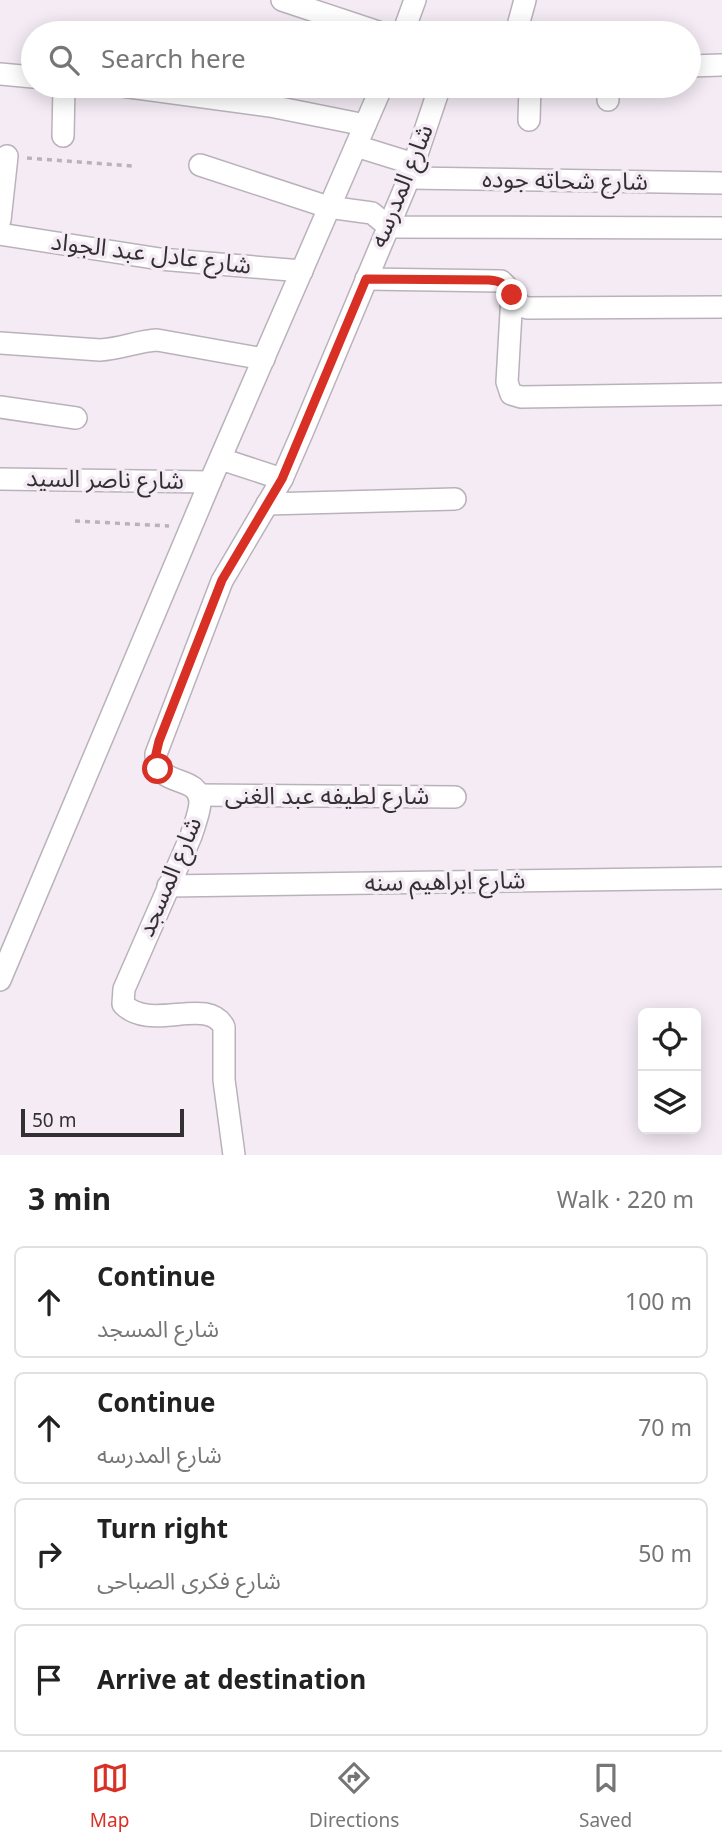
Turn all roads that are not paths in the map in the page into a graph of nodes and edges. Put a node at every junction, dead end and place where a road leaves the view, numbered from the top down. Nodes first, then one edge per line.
1 (284, 0) edge
2 (415, 0) edge
3 (525, 0) edge
4 (346, 21) edge
5 (407, 21) edge
6 (519, 21) edge
7 (722, 65) edge
8 (701, 66) edge
9 (0, 74) edge
10 (21, 76) edge
11 (65, 98) edge
12 (211, 98) edge
13 (377, 98) edge
14 (436, 98) edge
15 (530, 98) edge
16 (529, 120) dead end
17 (365, 125) junction
18 (63, 136) dead end
19 (356, 146) junction
20 (7, 156) road end
21 (201, 165) dead end
22 (411, 171) junction
23 (722, 183) edge
24 (328, 207) junction
25 (0, 220) edge
26 (389, 227) junction
27 (722, 228) edge
28 (0, 234) edge
29 (302, 271) junction
30 (366, 279) junction
31 (512, 295) junction
32 (722, 307) edge
33 (0, 343) edge
34 (264, 359) junction
35 (722, 394) edge
36 (0, 407) edge
37 (76, 418) dead end
38 (220, 459) junction
39 (0, 479) edge
40 (282, 479) junction
41 (210, 482) junction
42 (455, 499) dead end
43 (267, 504) junction
44 (199, 795) junction
45 (455, 797) dead end
46 (722, 878) edge
47 (169, 886) junction
48 (0, 980) edge
49 (234, 1155) edge

1 - 4 street
2 - 5 street
3 - 6 street
7 - 8 street
9 - 10 street
11 - 18 street
12 - 17 street
13 - 17 street
14 - 22 street, شارع المدرسه
15 - 16 street
17 - 19 street
19 - 22 street, شارع شحاته جوده
19 - 24 street
20 - 25 street
21 - 24 street
22 - 23 street, شارع شحاته جوده
22 - 26 street, شارع المدرسه
24 - 26 street
24 - 29 street
26 - 27 street
26 - 30 street, شارع المدرسه
28 - 29 street, شارع عادل عبد الجواد
29 - 34 street
30 - 31 street
30 - 40 street, شارع المدرسه
31 - 32 street
31 - 35 street
33 - 34 street
34 - 38 street
36 - 37 street
38 - 40 street
38 - 41 street
39 - 41 street, شارع ناصر السيد
40 - 43 street, شارع المسجد
41 - 48 street
42 - 43 street
43 - 44 street, شارع المسجد
44 - 45 street, شارع لطيفه عبد الغنى
44 - 47 street, شارع المسجد
46 - 47 street, شارع ابراهيم سنه
47 - 49 street, شارع المسجد

